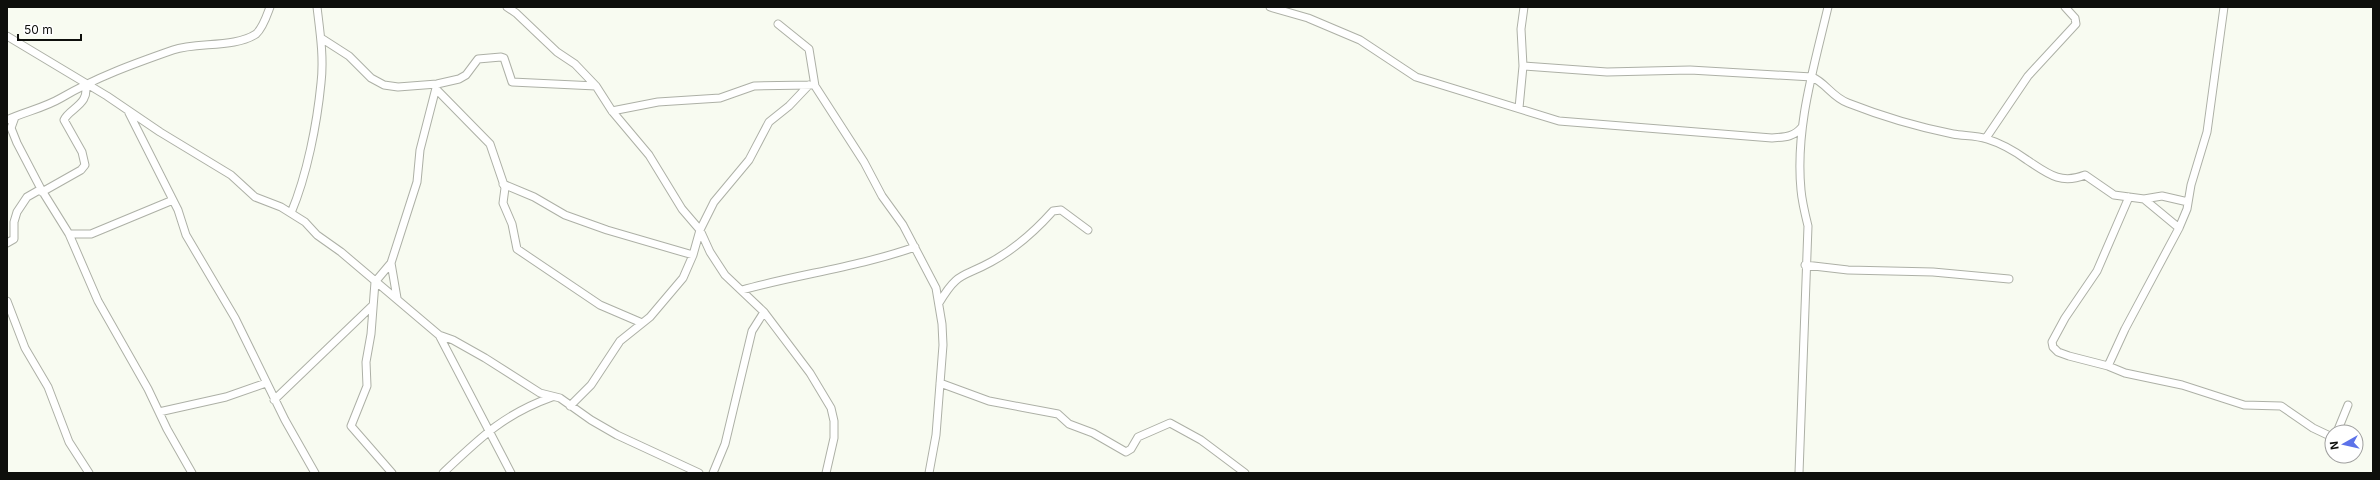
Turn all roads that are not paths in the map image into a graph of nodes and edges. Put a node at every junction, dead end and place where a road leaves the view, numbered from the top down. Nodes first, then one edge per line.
1 (270, 7) edge
2 (317, 7) edge
3 (507, 7) edge
4 (1270, 7) edge
5 (1524, 7) edge
6 (1828, 7) edge
7 (2065, 7) edge
8 (2224, 7) edge
9 (778, 24) dead end
10 (7, 36) edge
11 (321, 38) junction
12 (1523, 66) junction
13 (1812, 77) junction
14 (85, 83) junction
15 (812, 85) junction
16 (596, 86) junction
17 (437, 87) junction
18 (125, 108) junction
19 (1519, 108) junction
20 (612, 111) junction
21 (15, 117) junction
22 (7, 120) edge
23 (1802, 127) junction
24 (1986, 138) junction
25 (503, 184) junction
26 (42, 191) junction
27 (2129, 197) junction
28 (2144, 199) junction
29 (173, 200) junction
30 (2188, 202) junction
31 (290, 213) junction
32 (2179, 228) junction
33 (700, 230) junction
34 (1088, 230) dead end
35 (69, 234) junction
36 (7, 243) edge
37 (915, 247) junction
38 (693, 255) junction
39 (391, 263) junction
40 (1805, 265) junction
41 (2009, 278) dead end
42 (374, 282) junction
43 (742, 290) junction
44 (397, 298) junction
45 (7, 301) edge
46 (939, 303) junction
47 (373, 305) junction
48 (764, 312) junction
49 (642, 322) junction
50 (439, 335) junction
51 (2108, 366) junction
52 (266, 383) junction
53 (940, 384) junction
54 (552, 397) junction
55 (274, 400) junction
56 (2348, 405) dead end
57 (570, 406) junction
58 (159, 412) junction
59 (2340, 424) edge
60 (489, 430) junction
61 (2324, 433) edge
62 (86, 471) edge
63 (192, 473) edge
64 (315, 473) edge
65 (392, 473) edge
66 (443, 473) edge
67 (511, 473) edge
68 (699, 473) edge
69 (713, 473) edge
70 (826, 473) edge
71 (929, 473) edge
72 (1245, 473) edge
73 (1799, 473) edge

1 - 14 street
2 - 11 street
3 - 16 street
4 - 19 street
5 - 12 street
6 - 13 street
7 - 24 street
8 - 30 street
9 - 15 street
10 - 14 street
11 - 17 street
11 - 31 street
12 - 13 street
12 - 19 street
13 - 23 street
13 - 24 street
14 - 18 street
14 - 21 street
14 - 26 street
15 - 20 street
15 - 33 street
15 - 37 street
16 - 17 street
16 - 20 street
17 - 25 street
17 - 39 street
18 - 29 street
18 - 31 street
19 - 23 street
20 - 33 street
21 - 22 street
21 - 26 street
23 - 40 street
24 - 27 street
25 - 38 street
25 - 49 street
26 - 35 street
26 - 36 street
27 - 28 street
27 - 51 street
28 - 30 street
28 - 32 street
29 - 35 street
29 - 52 street
30 - 32 street
31 - 42 street
32 - 51 street
33 - 38 street
33 - 43 street
34 - 46 street
35 - 58 street
37 - 43 street
37 - 46 street
38 - 49 street
39 - 42 street
39 - 44 street
40 - 41 street
40 - 73 street
42 - 44 street
42 - 47 street
43 - 48 street
44 - 50 street
45 - 62 street
46 - 53 street
47 - 55 street
47 - 65 street
48 - 69 street
48 - 70 street
49 - 57 street
50 - 54 street
50 - 60 street
51 - 61 street
52 - 55 street
52 - 58 street
53 - 71 street
53 - 72 street
54 - 57 street
54 - 60 street
55 - 64 street
56 - 59 street
57 - 68 street
58 - 63 street
60 - 66 street
60 - 67 street

